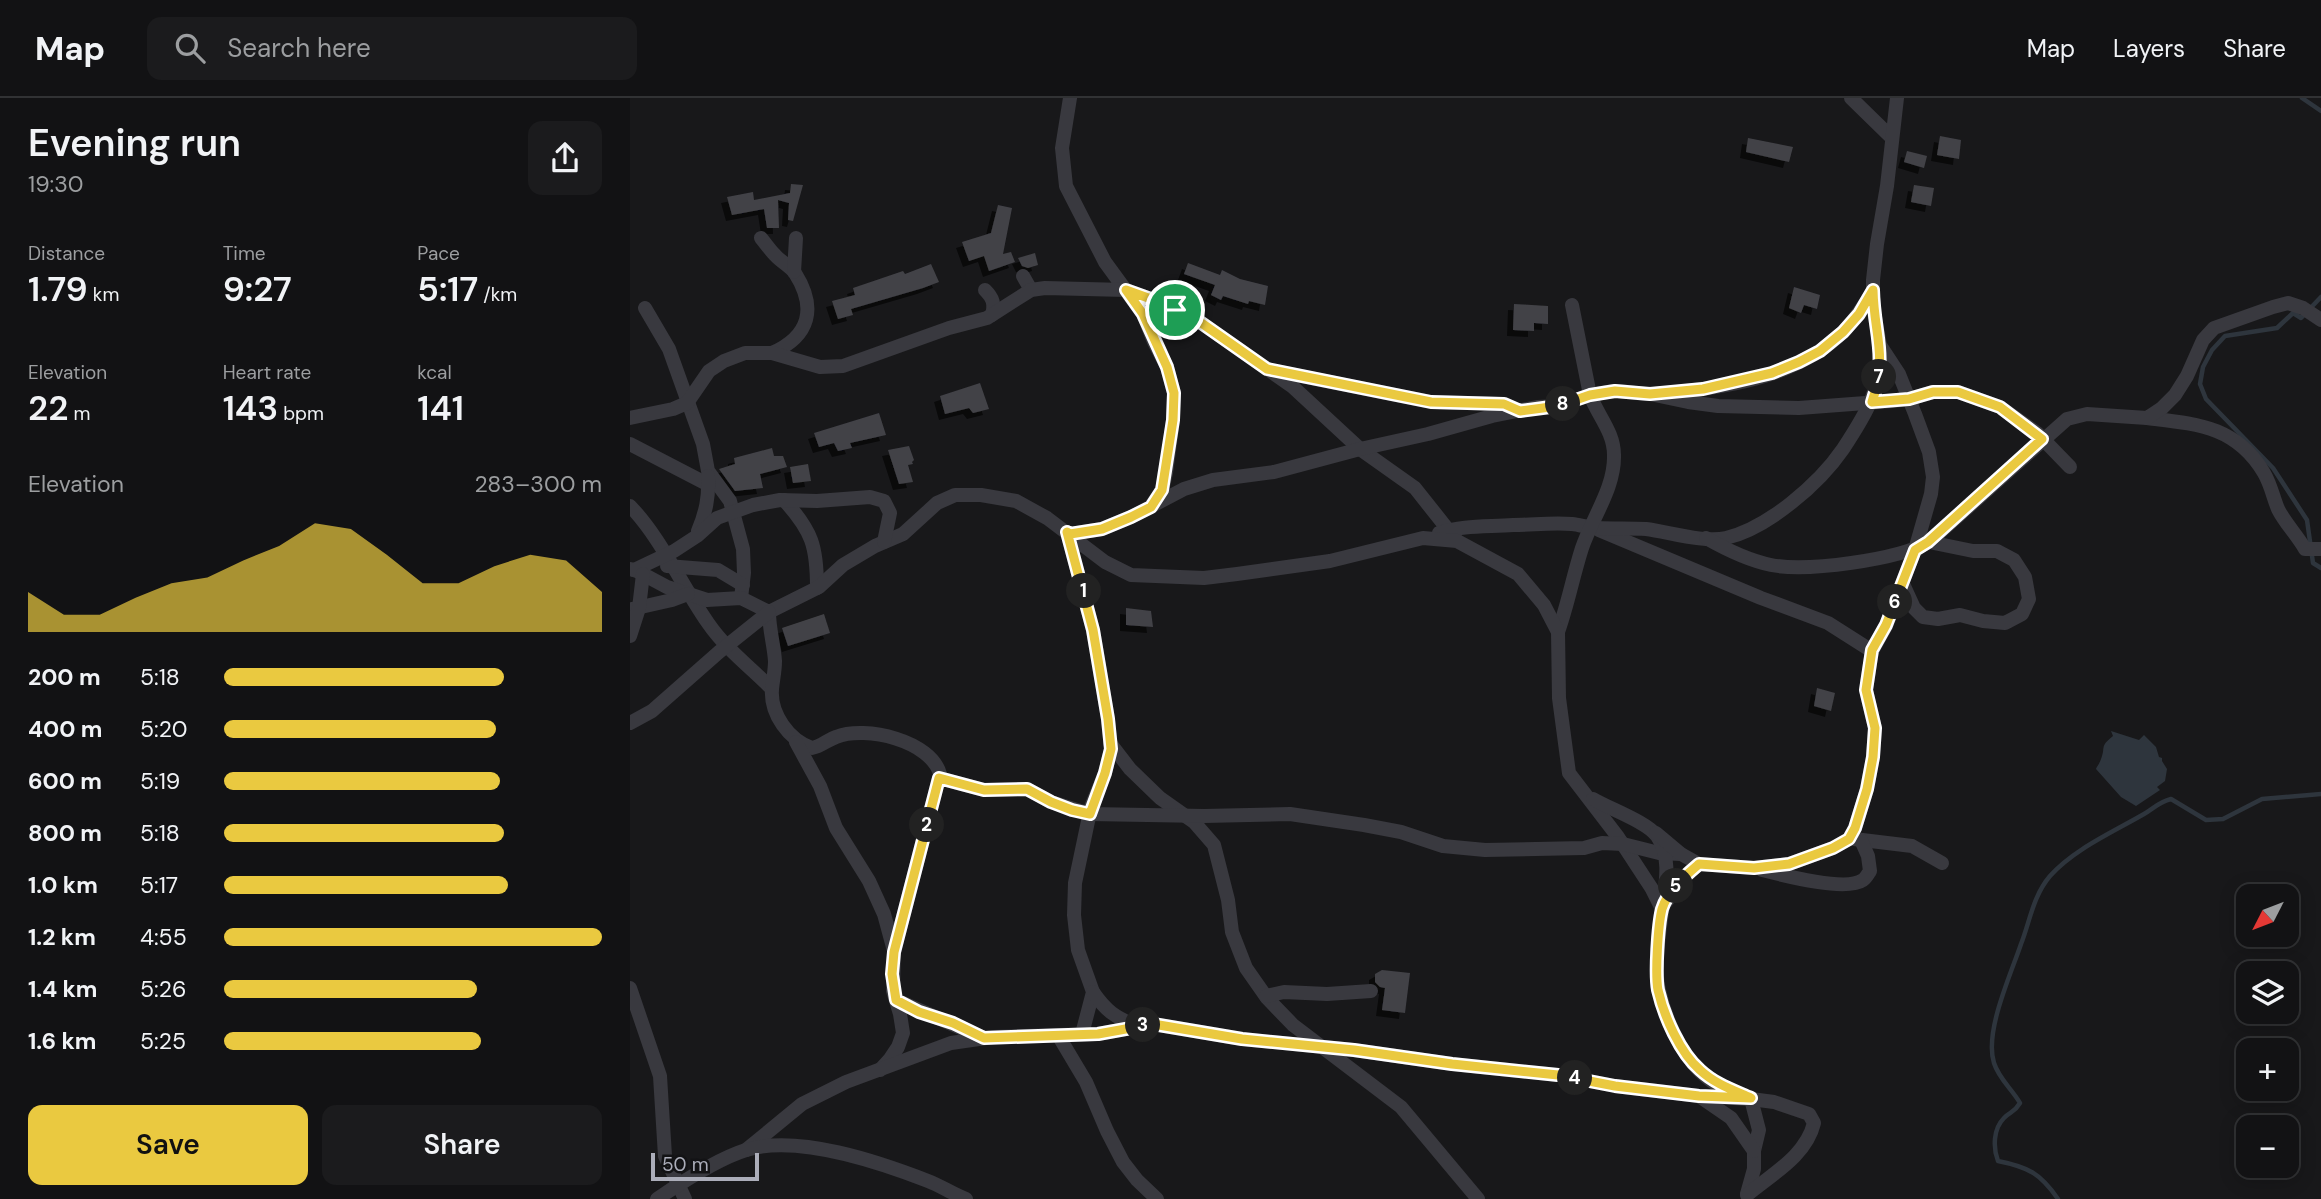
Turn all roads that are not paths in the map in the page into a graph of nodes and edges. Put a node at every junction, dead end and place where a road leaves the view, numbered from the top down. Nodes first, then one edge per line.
1 (1070, 98) edge
2 (1852, 98) edge
3 (1897, 98) edge
4 (1892, 138) junction
5 (761, 238) dead end
6 (796, 238) dead end
7 (794, 272) junction
8 (1023, 276) dead end
9 (985, 290) dead end
10 (1031, 290) junction
11 (1126, 290) junction
12 (1873, 290) junction
13 (1572, 305) dead end
14 (645, 308) dead end
15 (992, 315) junction
16 (2319, 318) edge
17 (1880, 345) junction
18 (772, 353) junction
19 (1267, 369) junction
20 (1650, 394) junction
21 (1590, 395) junction
22 (1909, 399) junction
23 (1872, 402) junction
24 (687, 403) junction
25 (1520, 411) junction
26 (630, 418) edge
27 (2147, 418) junction
28 (2042, 439) junction
29 (630, 444) edge
30 (1360, 449) junction
31 (2070, 467) dead end
32 (708, 478) junction
33 (783, 500) junction
34 (630, 506) edge
35 (1151, 507) junction
36 (733, 512) junction
37 (1593, 528) junction
38 (1069, 533) junction
39 (696, 536) junction
40 (1452, 536) junction
41 (1706, 538) junction
42 (884, 542) junction
43 (1928, 542) junction
44 (2315, 549) edge
45 (1915, 550) junction
46 (669, 561) junction
47 (636, 571) edge
48 (1903, 584) junction
49 (817, 588) junction
50 (742, 592) junction
51 (688, 594) junction
52 (635, 609) edge
53 (769, 612) junction
54 (1558, 632) junction
55 (630, 636) edge
56 (726, 646) junction
57 (1872, 650) junction
58 (772, 689) junction
59 (630, 723) edge
60 (794, 739) junction
61 (1110, 743) junction
62 (939, 778) junction
63 (1587, 796) junction
64 (1090, 814) junction
65 (1184, 814) junction
66 (1656, 833) junction
67 (1855, 839) junction
68 (1622, 844) junction
69 (1665, 854) junction
70 (1681, 854) junction
71 (1942, 863) dead end
72 (1699, 864) junction
73 (1754, 868) junction
74 (1662, 909) junction
75 (894, 952) junction
76 (630, 988) edge
77 (1371, 991) dead end
78 (1093, 992) junction
79 (1266, 996) junction
80 (896, 1000) junction
81 (1137, 1026) junction
82 (1082, 1034) junction
83 (1058, 1035) junction
84 (984, 1038) junction
85 (1321, 1047) junction
86 (880, 1070) junction
87 (1699, 1096) junction
88 (1751, 1098) junction
89 (746, 1150) junction
90 (1754, 1151) junction
91 (680, 1184) junction
92 (1746, 1197) edge
93 (658, 1199) edge
94 (685, 1199) edge
95 (966, 1199) edge
96 (1157, 1199) edge
97 (1478, 1199) edge

1 - 11 street
2 - 4 street
3 - 4 street
4 - 12 street
5 - 7 street
6 - 7 street
7 - 18 street
8 - 10 street
9 - 15 street
10 - 11 street
10 - 15 street
11 - 19 street
11 - 35 street
12 - 17 street
12 - 20 street
13 - 21 street
14 - 24 street
15 - 18 street
16 - 27 street
17 - 22 street
17 - 23 street
18 - 24 street
19 - 25 street
19 - 30 street
20 - 21 street
20 - 23 street
21 - 25 street
21 - 37 street
22 - 23 street
22 - 28 street
22 - 45 street
23 - 41 street
24 - 26 street
24 - 32 street
25 - 30 street
27 - 28 street
27 - 44 street
28 - 31 street
28 - 43 street
29 - 32 street
30 - 35 street
30 - 40 street
32 - 36 street
32 - 39 street
33 - 36 street
33 - 42 street
33 - 49 street
34 - 46 street
35 - 38 street
36 - 39 street
36 - 50 street
37 - 40 street
37 - 41 street
37 - 54 street
37 - 57 street
38 - 40 street
38 - 42 street
38 - 61 street
39 - 46 street
40 - 54 street
41 - 45 street
42 - 49 street
43 - 45 street
43 - 48 street
45 - 48 street
46 - 47 street
46 - 50 street
46 - 51 street
47 - 51 street
47 - 52 street
48 - 57 street
49 - 53 street
50 - 51 street
50 - 53 street
51 - 52 street
51 - 56 street
52 - 55 street
53 - 56 street
53 - 58 street
54 - 63 street
56 - 58 street
56 - 59 street
57 - 67 street
58 - 60 street
60 - 62 street
60 - 75 street
61 - 64 street
61 - 65 street
62 - 64 street
62 - 75 street
63 - 66 street
63 - 68 street
64 - 65 street
64 - 78 street
65 - 68 street
65 - 79 street
66 - 69 street
66 - 70 street
67 - 71 street
67 - 73 street
67 - 73 street
68 - 69 street
68 - 74 street
69 - 70 street
69 - 74 street
70 - 72 street
72 - 73 street
72 - 74 street
74 - 88 street
75 - 80 street
76 - 91 street
77 - 79 street
78 - 81 street
78 - 82 street
79 - 85 street
80 - 84 street
80 - 86 street
81 - 82 street
81 - 85 street
82 - 83 street
83 - 84 street
83 - 96 street
84 - 86 street
85 - 87 street
85 - 97 street
86 - 89 street
87 - 88 street
87 - 90 street
88 - 90 street
88 - 92 street
89 - 91 street
89 - 95 street
90 - 92 street
91 - 93 street
91 - 94 street

